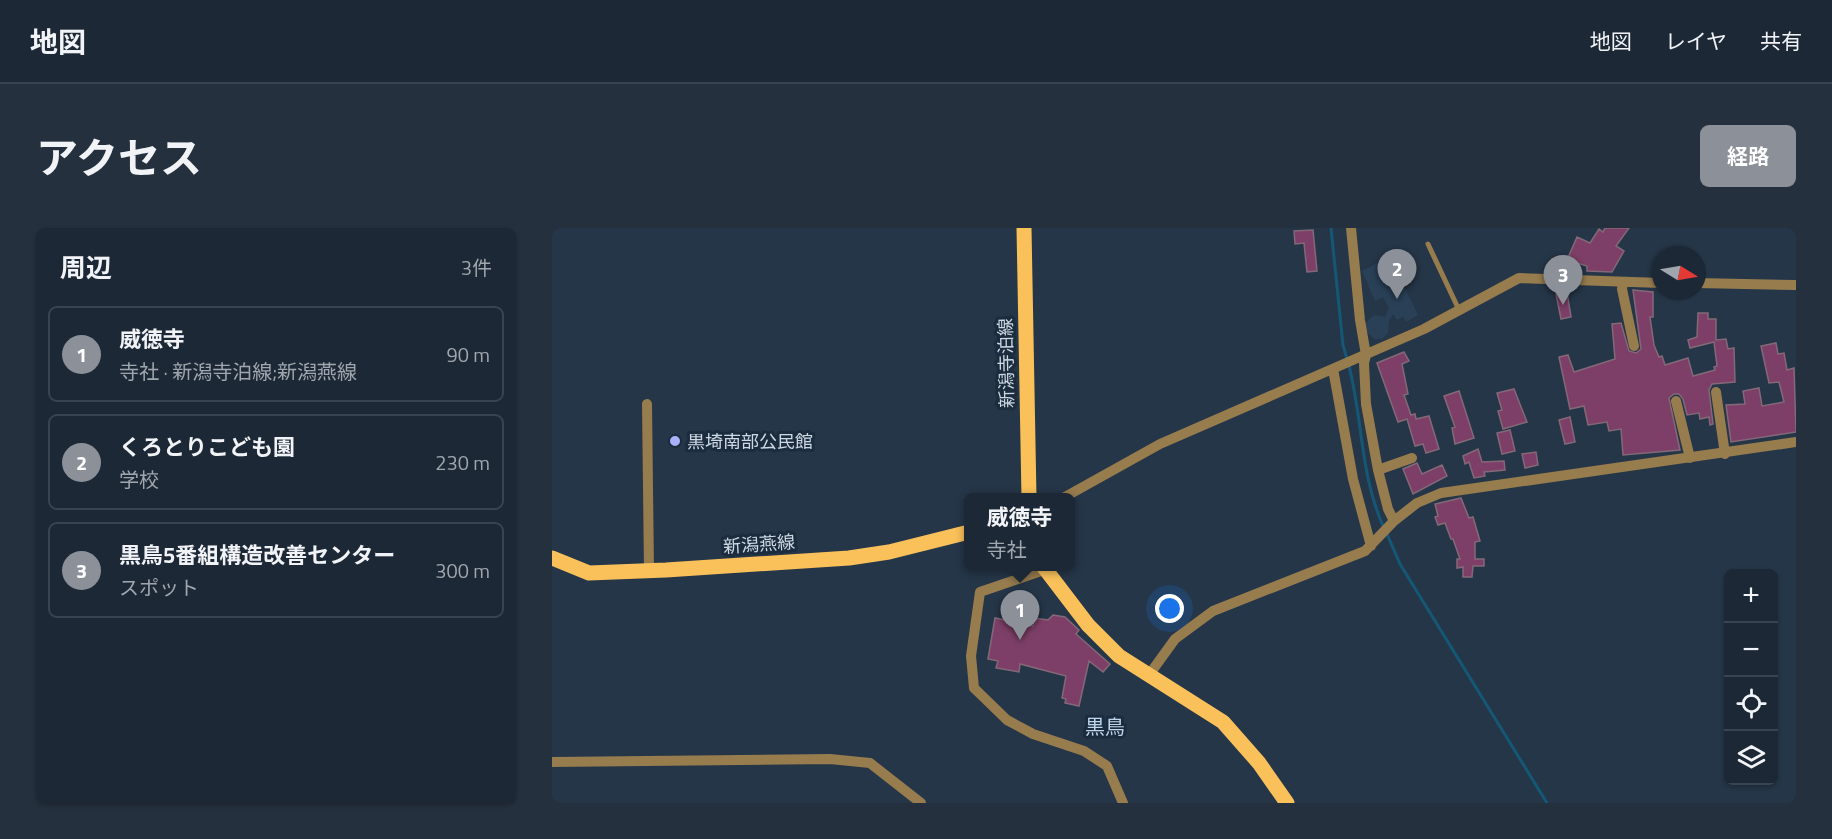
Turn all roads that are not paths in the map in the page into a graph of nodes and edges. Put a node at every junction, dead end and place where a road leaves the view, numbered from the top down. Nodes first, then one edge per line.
1 (1024, 228) edge
2 (1351, 228) edge
3 (1428, 244) dead end
4 (1623, 282) junction
5 (1652, 283) edge
6 (1706, 284) edge
7 (1796, 285) edge
8 (1459, 310) junction
9 (1634, 346) dead end
10 (1363, 356) junction
11 (1336, 368) junction
12 (1716, 392) dead end
13 (1676, 401) dead end
14 (647, 404) dead end
15 (1796, 442) edge
16 (1725, 454) junction
17 (1412, 458) dead end
18 (1690, 458) junction
19 (1378, 470) junction
20 (1029, 493) edge
21 (1072, 493) edge
22 (1393, 523) junction
23 (964, 533) edge
24 (1374, 543) junction
25 (552, 558) edge
26 (648, 571) junction
27 (1036, 571) edge
28 (1046, 571) edge
29 (1149, 675) junction
30 (552, 762) edge
31 (921, 803) edge
32 (1123, 803) edge
33 (1287, 803) edge

1 - 20 main road, 新潟寺泊線
2 - 10 street
3 - 8 lane
4 - 5 street
4 - 8 street
4 - 9 street
6 - 7 street
8 - 10 street
10 - 11 street
10 - 19 street
11 - 21 street
11 - 24 street
12 - 16 street
13 - 18 street
14 - 26 street
15 - 16 street
16 - 18 street
17 - 19 street
18 - 22 street
19 - 22 street
22 - 24 street
23 - 26 main road, 新潟燕線
24 - 29 street
25 - 26 main road, 新潟燕線
27 - 32 street
28 - 29 main road
29 - 33 main road
30 - 31 street

